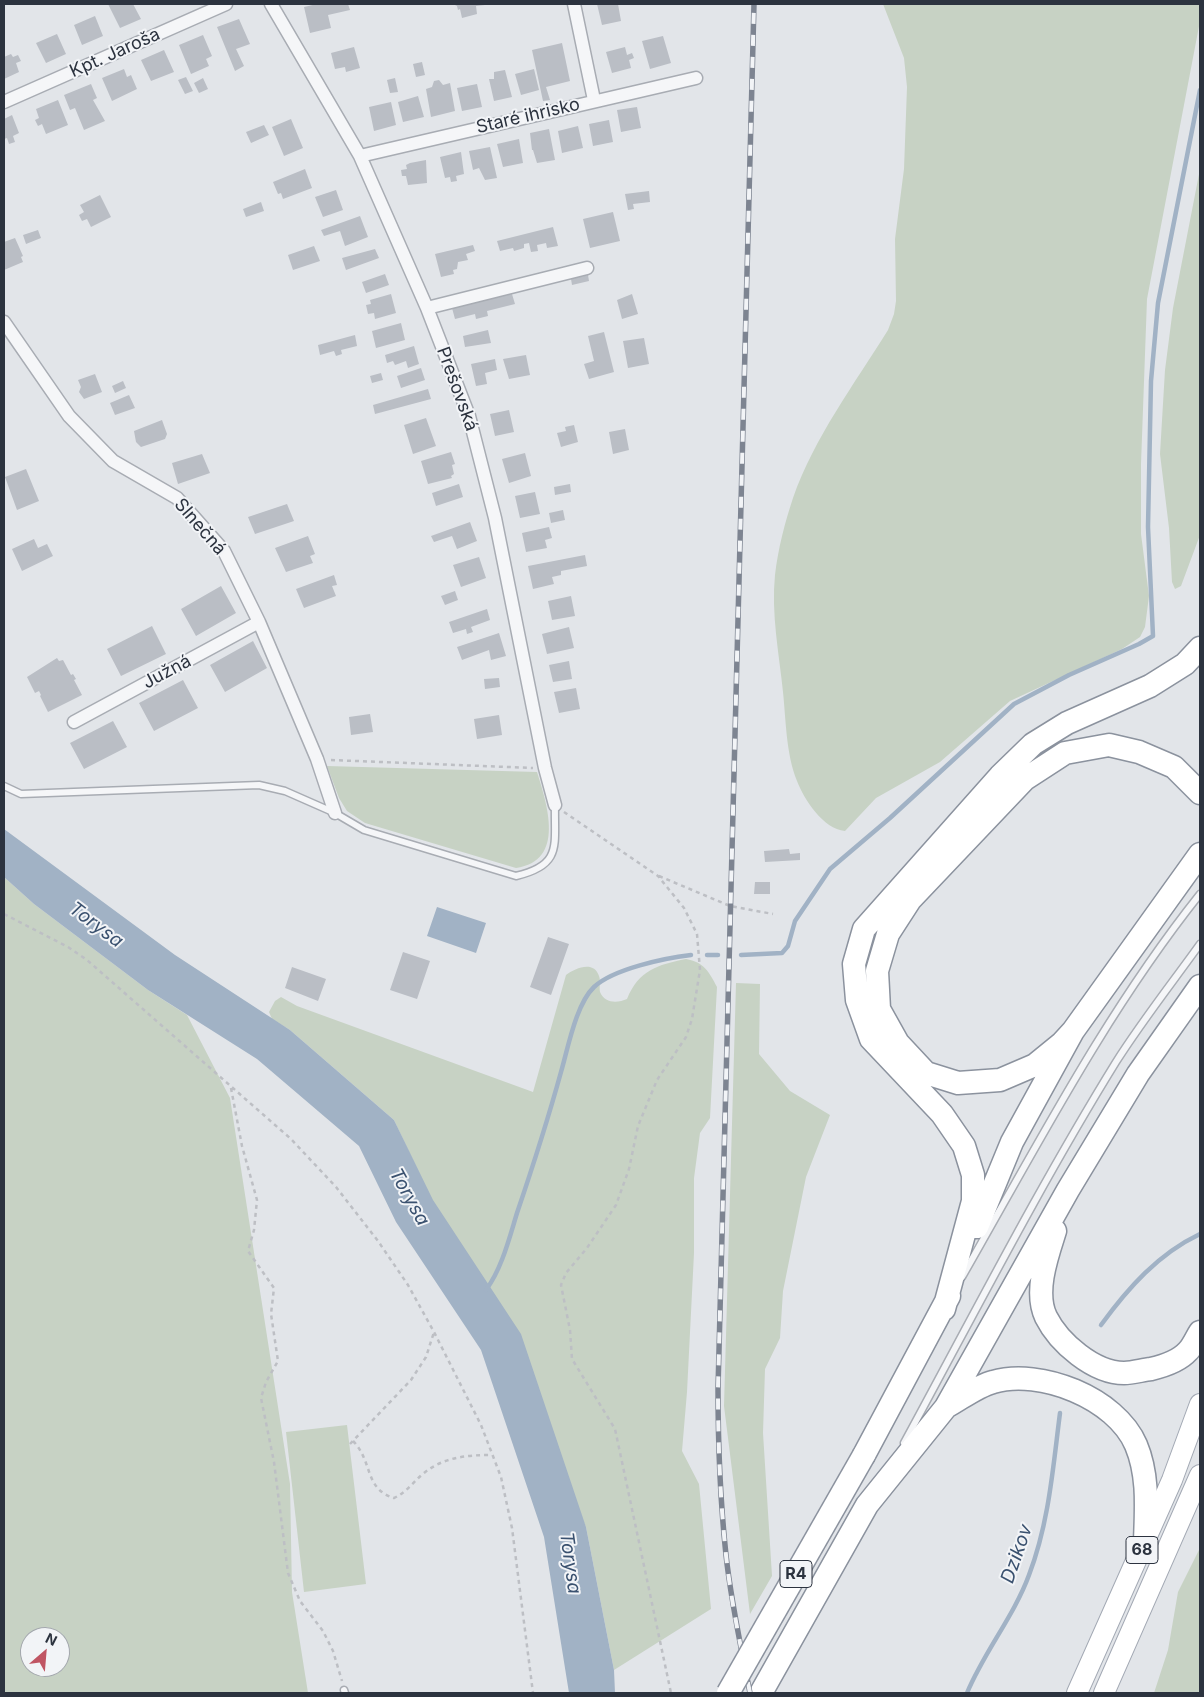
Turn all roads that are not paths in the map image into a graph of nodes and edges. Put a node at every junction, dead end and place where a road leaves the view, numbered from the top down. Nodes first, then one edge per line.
1 (226, 4) edge
2 (271, 4) edge
3 (574, 4) edge
4 (696, 78) dead end
5 (594, 100) junction
6 (4, 102) edge
7 (360, 156) junction
8 (587, 268) dead end
9 (427, 308) junction
10 (4, 322) edge
11 (8, 336) edge
12 (259, 622) junction
13 (1200, 648) edge
14 (74, 722) dead end
15 (4, 786) edge
16 (1200, 793) edge
17 (555, 805) joint
18 (336, 813) junction
19 (1200, 854) edge
20 (1200, 894) edge
21 (1200, 944) edge
22 (1196, 991) edge
23 (1073, 1030) junction
24 (1068, 1190) junction
25 (944, 1309) junction
26 (1200, 1332) edge
27 (1200, 1404) edge
28 (946, 1407) junction
29 (902, 1447) dead end
30 (897, 1456) dead end
31 (1200, 1475) edge
32 (867, 1504) junction
33 (1145, 1542) junction
34 (728, 1693) edge
35 (761, 1693) edge
36 (1077, 1693) edge
37 (1104, 1693) edge

1 - 6 street, Kpt. Jaroša
2 - 7 street, Prešovská
3 - 5 street
4 - 5 street, Staré ihrisko
5 - 7 street, Staré ihrisko
7 - 9 street, Prešovská
8 - 9 street
9 - 17 street, Prešovská
10 - 11 street, Slnečná
11 - 12 street, Slnečná
12 - 14 street, Južná
12 - 18 street, Slnečná
13 - 25 highway
15 - 18 lane
16 - 23 highway
17 - 18 lane
19 - 23 highway
20 - 25 lane, R4
21 - 29 lane
22 - 24 highway
23 - 25 highway
24 - 26 highway
24 - 28 highway
25 - 34 highway, R4, bridge
27 - 33 main road, 68
28 - 32 highway
28 - 33 highway
30 - 32 lane, R4
31 - 37 main road, 68
32 - 35 highway, R4
33 - 36 main road, 68

